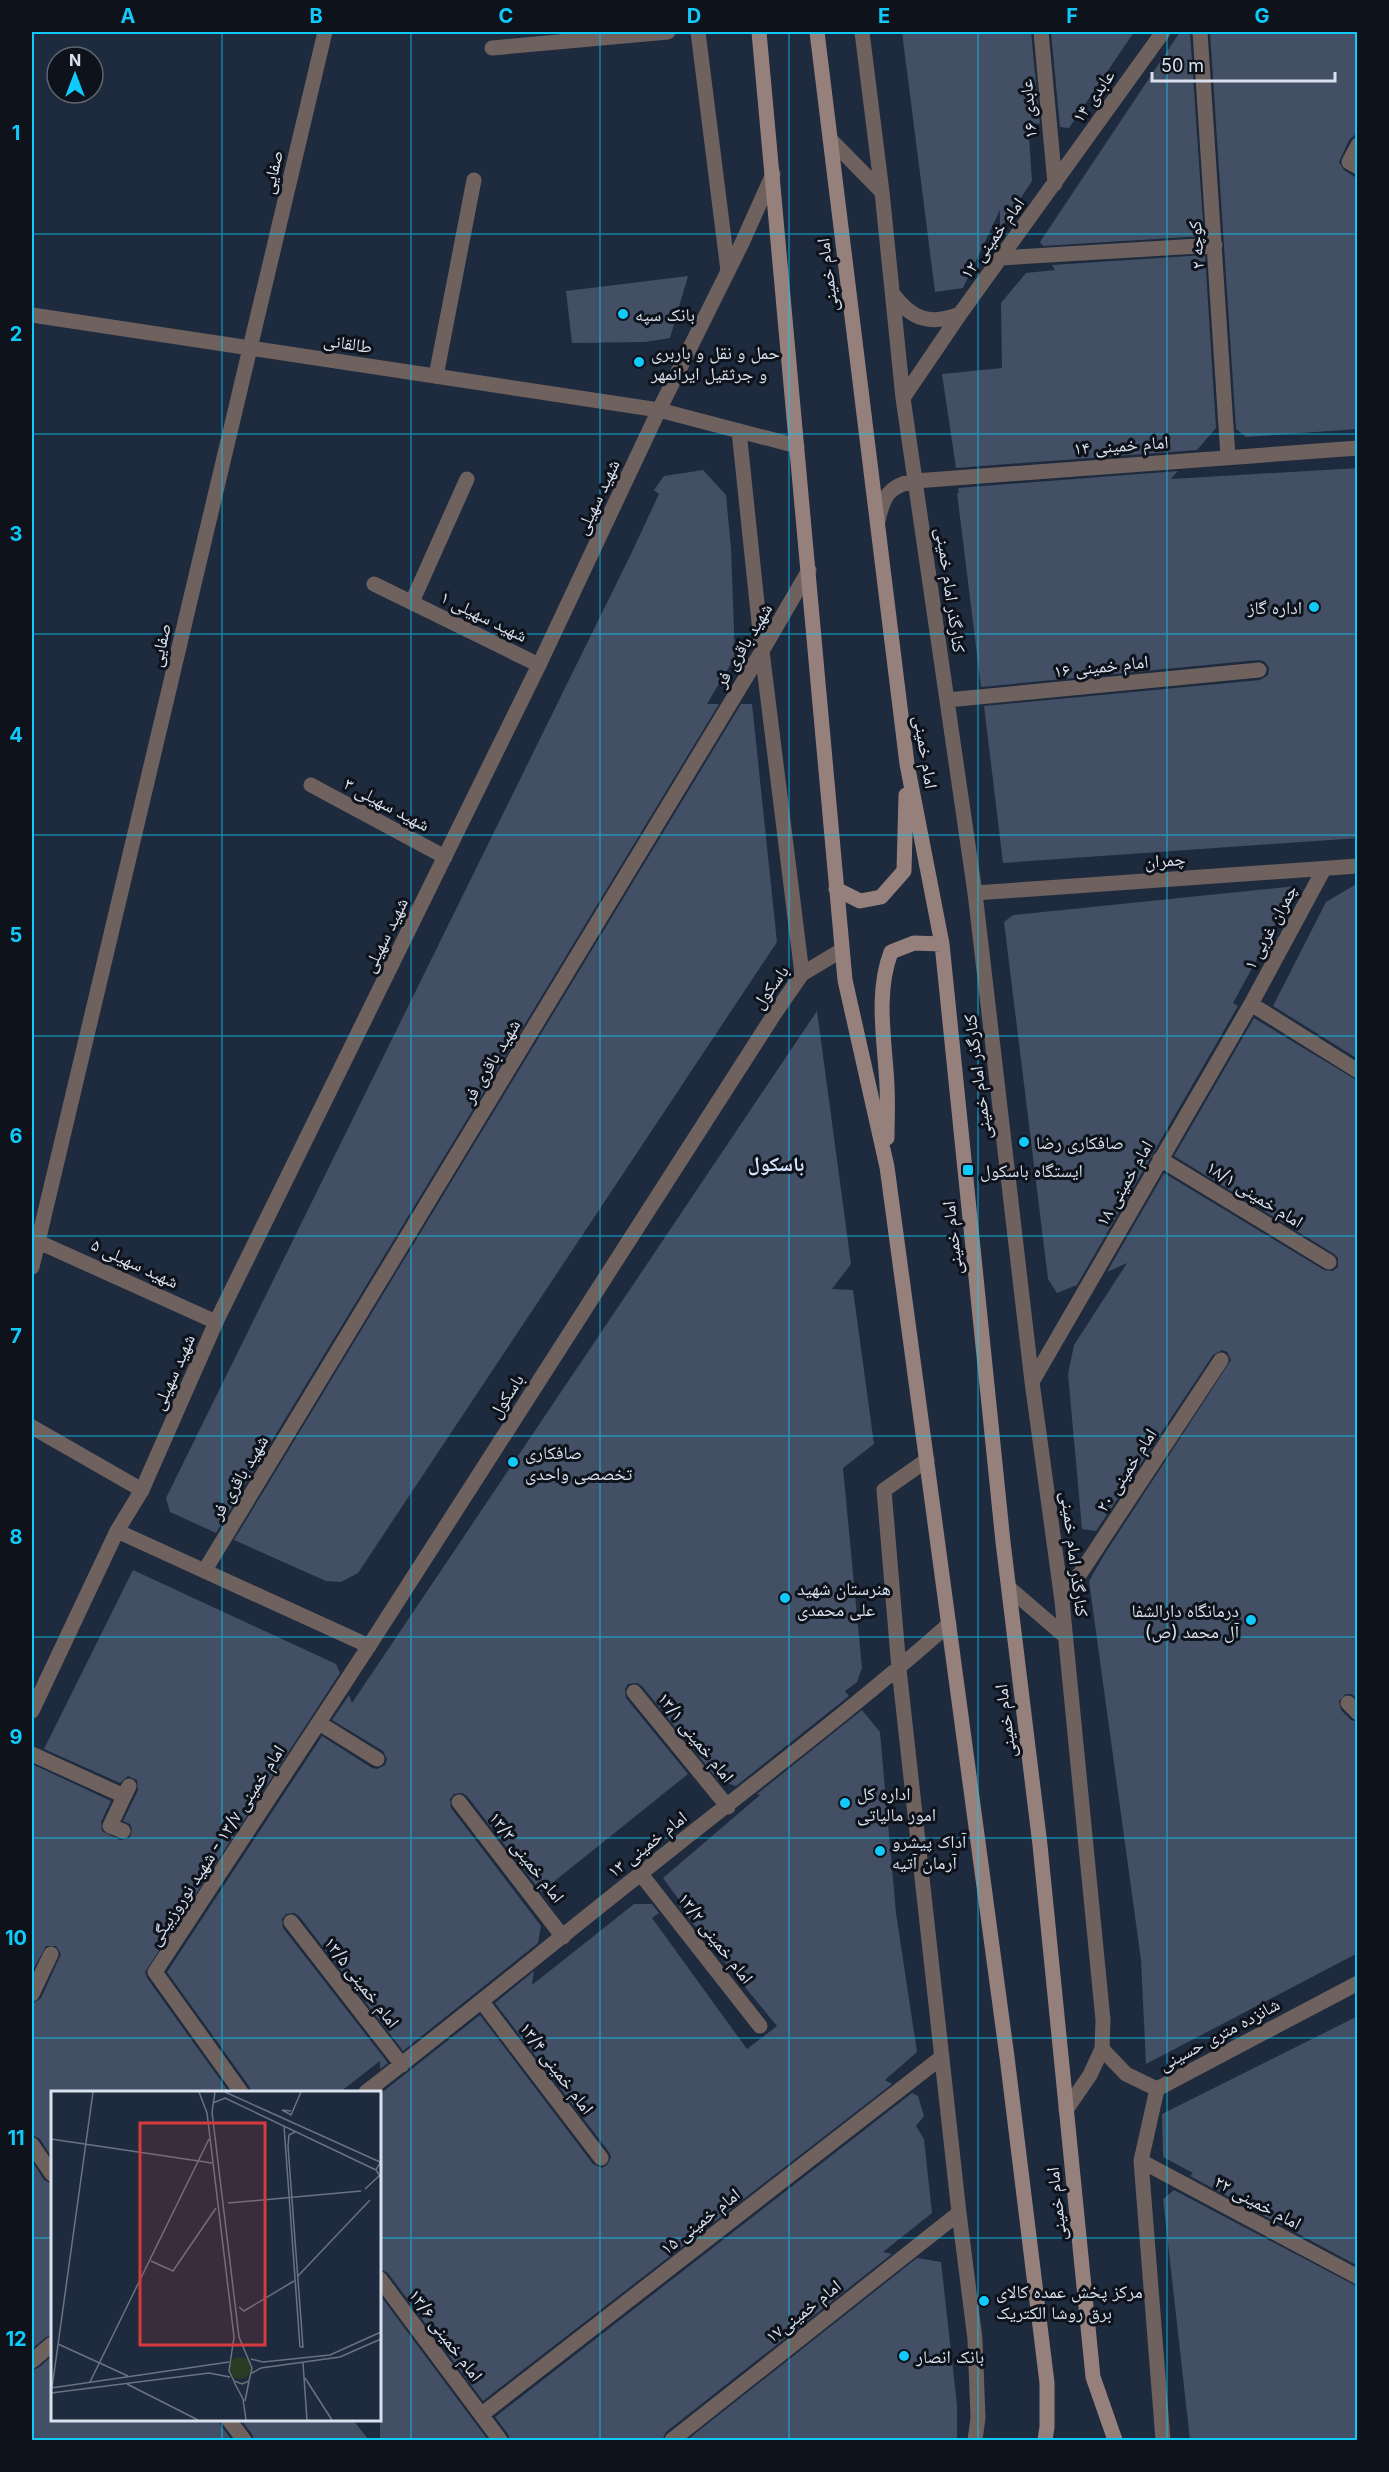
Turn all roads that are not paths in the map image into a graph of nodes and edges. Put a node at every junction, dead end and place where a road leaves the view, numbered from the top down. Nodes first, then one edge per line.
1 (325, 32) edge
2 (668, 32) edge
3 (698, 32) edge
4 (759, 32) edge
5 (817, 32) edge
6 (862, 32) edge
7 (1041, 32) edge
8 (1163, 32) edge
9 (1200, 32) edge
10 (492, 48) dead end
11 (830, 139) junction
12 (1358, 145) edge
13 (1358, 167) edge
14 (773, 174) junction
15 (474, 180) dead end
16 (1055, 184) junction
17 (882, 192) junction
18 (1215, 245) junction
19 (1001, 258) junction
20 (728, 271) junction
21 (893, 293) junction
22 (960, 314) junction
23 (32, 315) edge
24 (251, 348) junction
25 (436, 376) junction
26 (903, 398) junction
27 (660, 410) junction
28 (740, 431) junction
29 (797, 446) junction
30 (1358, 448) edge
31 (1228, 457) junction
32 (467, 479) dead end
33 (915, 481) junction
34 (877, 524) junction
35 (809, 570) junction
36 (374, 584) dead end
37 (412, 602) junction
38 (762, 651) junction
39 (539, 665) junction
40 (1259, 670) dead end
41 (947, 700) junction
42 (907, 764) junction
43 (311, 785) dead end
44 (446, 857) junction
45 (1358, 866) edge
46 (1324, 868) junction
47 (836, 889) junction
48 (975, 893) junction
49 (942, 944) junction
50 (842, 950) junction
51 (802, 974) junction
52 (1251, 1004) junction
53 (1358, 1071) edge
54 (1160, 1159) junction
55 (887, 1167) junction
56 (35, 1239) edge
57 (1329, 1262) dead end
58 (32, 1267) edge
59 (216, 1322) junction
60 (1221, 1360) dead end
61 (1032, 1382) junction
62 (32, 1427) edge
63 (927, 1460) junction
64 (142, 1490) junction
65 (117, 1531) junction
66 (205, 1570) junction
67 (1009, 1588) junction
68 (1062, 1601) junction
69 (950, 1624) junction
70 (1065, 1636) junction
71 (369, 1646) junction
72 (899, 1669) junction
73 (634, 1692) dead end
74 (32, 1712) edge
75 (319, 1723) junction
76 (32, 1754) edge
77 (377, 1759) dead end
78 (459, 1802) dead end
79 (728, 1807) junction
80 (123, 1831) dead end
81 (640, 1874) junction
82 (291, 1922) dead end
83 (563, 1936) junction
84 (51, 1954) dead end
85 (1358, 1983) edge
86 (32, 1994) edge
87 (482, 2002) junction
88 (760, 2026) dead end
89 (1102, 2049) junction
90 (942, 2057) junction
91 (402, 2065) junction
92 (1157, 2090) junction
93 (240, 2091) edge
94 (367, 2091) edge
95 (1066, 2110) junction
96 (32, 2145) edge
97 (601, 2158) dead end
98 (1141, 2161) junction
99 (51, 2173) edge
100 (958, 2213) junction
101 (1358, 2277) edge
102 (381, 2280) edge
103 (51, 2344) edge
104 (32, 2361) edge
105 (481, 2415) junction
106 (230, 2421) edge
107 (244, 2440) edge
108 (500, 2440) edge
109 (672, 2440) edge
110 (975, 2440) edge
111 (1045, 2440) edge
112 (1115, 2440) edge
113 (1163, 2440) edge

1 - 24 street, صفایی
2 - 10 street
3 - 20 street
4 - 14 main road, امام خمینی
5 - 11 main road, امام خمینی
6 - 17 street, کنارگذر امام خمینی
7 - 16 street, عابدی ۱۶
8 - 16 street, عابدی ۱۴
9 - 18 street, کوچه ۲
11 - 17 street
11 - 34 main road, امام خمینی
12 - 13 street
14 - 20 street, شهید سهیلی
14 - 29 main road, امام خمینی
15 - 25 street
16 - 19 street, امام خمینی ۱۲
17 - 21 street, کنارگذر امام خمینی
18 - 19 street
18 - 31 street, کوچه ۲
19 - 22 street, امام خمینی ۱۲
20 - 27 street, شهید سهیلی
21 - 22 street
21 - 26 street, کنارگذر امام خمینی
22 - 26 street, امام خمینی ۱۲
23 - 24 street, طالقانی
24 - 25 street, طالقانی
24 - 56 street, صفایی
25 - 27 street, طالقانی
26 - 33 street, کنارگذر امام خمینی
27 - 28 street, طالقانی
27 - 39 street, شهید سهیلی
28 - 29 street, طالقانی
28 - 38 street
29 - 35 main road, امام خمینی
30 - 31 street, امام خمینی ۱۴
31 - 33 street, امام خمینی ۱۴
32 - 37 street, شهید سهیلی ۱
33 - 34 street
33 - 41 street, کنارگذر امام خمینی
34 - 42 main road, امام خمینی
35 - 38 street, شهید باقری فر
35 - 47 main road, امام خمینی
36 - 37 street, شهید سهیلی ۱
37 - 39 street, شهید سهیلی ۱
38 - 51 street
38 - 66 street, شهید باقری فر
39 - 44 street, شهید سهیلی
40 - 41 street, امام خمینی ۱۶
41 - 48 street, کنارگذر امام خمینی
42 - 47 main road
42 - 49 main road, امام خمینی
43 - 44 street, شهید سهیلی ۳
44 - 59 street, شهید سهیلی
45 - 46 street, چمران
46 - 48 street, چمران
46 - 52 street, چمران غربی ۱
47 - 50 main road, امام خمینی
48 - 61 street, کنارگذر امام خمینی
49 - 55 main road
49 - 67 main road, امام خمینی
50 - 51 street, باسکول
50 - 55 main road, امام خمینی
51 - 71 street, باسکول
52 - 53 street
52 - 54 street, امام خمینی ۱۸
54 - 57 street, امام خمینی ۱۸/۱
54 - 61 street, امام خمینی ۱۸
55 - 63 main road, امام خمینی
56 - 58 street, صفایی
56 - 59 street, شهید سهیلی ۵
59 - 64 street, شهید سهیلی
60 - 68 street, امام خمینی ۲۰
61 - 68 street, کنارگذر امام خمینی
62 - 64 street
63 - 69 main road, امام خمینی
63 - 72 street
64 - 65 street, شهید سهیلی
65 - 66 street
65 - 74 street, شهید سهیلی
66 - 71 street
67 - 70 street
67 - 95 main road, امام خمینی
68 - 70 street, کنارگذر امام خمینی
69 - 72 street, امام خمینی ۱۳
69 - 111 main road, امام خمینی
70 - 89 street, کنارگذر امام خمینی
71 - 75 street, امام خمینی ۱۳/۷ - شهید نوروزبیگی
72 - 79 street, امام خمینی ۱۳
72 - 90 street
73 - 79 street, امام خمینی ۱۳/۱
75 - 77 street
75 - 93 street, امام خمینی ۱۳/۷ - شهید نوروزبیگی
76 - 80 street
78 - 83 street, امام خمینی ۱۳/۳
79 - 81 street, امام خمینی ۱۳
81 - 83 street, امام خمینی ۱۳
81 - 88 street, امام خمینی ۱۳/۲
82 - 91 street, امام خمینی ۱۳/۵
83 - 87 street, امام خمینی ۱۳
84 - 86 street
85 - 92 street, شانزده متری حسینی
87 - 91 street, امام خمینی ۱۳
87 - 97 street, امام خمینی ۱۳/۴
89 - 92 street
89 - 95 street, کنارگذر امام خمینی
90 - 100 street
90 - 105 street, امام خمینی ۱۵
91 - 94 street, امام خمینی ۱۳
92 - 98 street, شانزده متری حسینی
95 - 112 main road, امام خمینی
96 - 99 street
98 - 101 street, امام خمینی ۲۲
98 - 113 street, شانزده متری حسینی
100 - 109 street, امام خمینی۱۷
100 - 110 street
102 - 105 street, امام خمینی ۱۳/۶
103 - 104 street
105 - 108 street, امام خمینی ۱۳/۶
106 - 107 street

